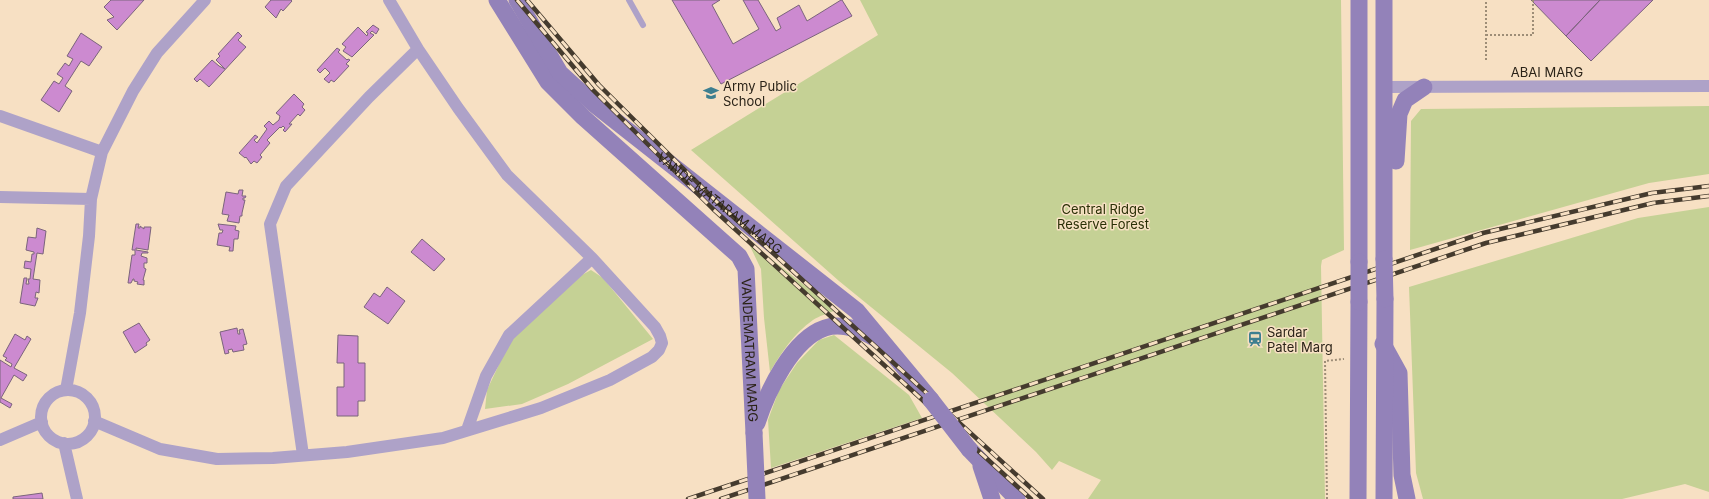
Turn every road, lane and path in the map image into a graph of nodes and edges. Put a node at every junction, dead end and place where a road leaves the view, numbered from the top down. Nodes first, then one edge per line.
1 (205, 0) edge
2 (389, 0) edge
3 (497, 0) edge
4 (517, 0) edge
5 (629, 0) edge
6 (1359, 0) edge
7 (1384, 0) edge
8 (1486, 0) edge
9 (1533, 0) edge
10 (643, 25) dead end
11 (1486, 34) junction
12 (418, 50) junction
13 (1486, 60) dead end
14 (1709, 86) edge
15 (1385, 87) junction
16 (1424, 87) junction
17 (0, 116) edge
18 (102, 152) junction
19 (0, 196) edge
20 (91, 199) junction
21 (678, 201) joint
22 (1384, 254) junction
23 (592, 258) junction
24 (1383, 344) junction
25 (886, 345) junction
26 (1358, 365) junction
27 (66, 390) junction
28 (94, 421) junction
29 (42, 422) junction
30 (466, 430) junction
31 (754, 432) junction
32 (0, 440) edge
33 (64, 443) junction
34 (303, 455) junction
35 (974, 455) junction
36 (77, 499) edge
37 (757, 499) edge
38 (992, 499) edge
39 (1017, 499) edge
40 (1327, 499) edge
41 (1358, 499) edge
42 (1384, 499) edge
43 (1407, 499) edge

1 - 18 street
2 - 12 street
3 - 21 main road, VANDE MATARAM MARG
4 - 25 main road, VANDE MATARAM MARG
5 - 10 lane
6 - 26 main road, bridge
7 - 15 main road
8 - 11 path
9 - 11 path
11 - 13 path
12 - 23 street
12 - 34 street
14 - 16 street, ABAI MARG
15 - 16 street, ABAI MARG
15 - 22 main road
16 - 22 main road
17 - 18 street
18 - 20 street
19 - 20 street
20 - 27 street
21 - 31 main road, VANDEMATRAM MARG
22 - 24 main road, bridge
23 - 30 street
23 - 30 street
24 - 42 main road
24 - 43 main road
25 - 31 main road
25 - 35 main road, VANDE MATARAM MARG, bridge
26 - 40 path
26 - 41 main road
27 - 28 street
27 - 29 street
28 - 33 street
28 - 34 street
29 - 32 street
29 - 33 street
30 - 34 street
31 - 37 main road, VANDEMATRAM MARG, bridge
33 - 36 street
35 - 38 main road
35 - 39 main road

